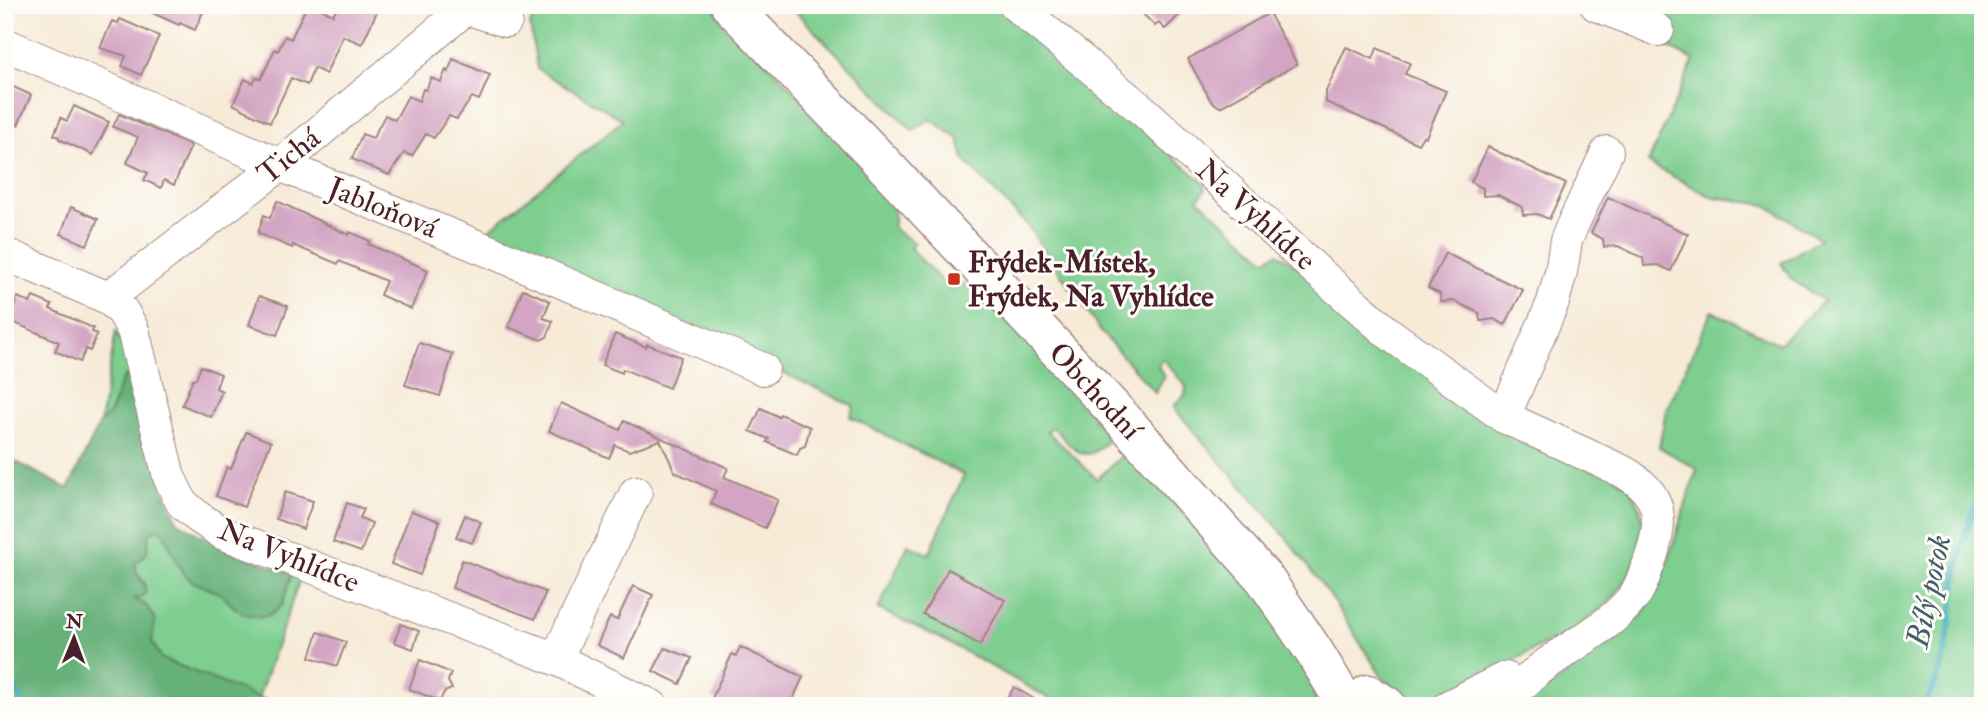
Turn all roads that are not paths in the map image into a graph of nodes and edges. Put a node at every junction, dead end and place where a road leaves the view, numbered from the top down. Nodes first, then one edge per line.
1 (730, 5) edge
2 (760, 5) edge
3 (1015, 5) edge
4 (1596, 5) edge
5 (461, 7) edge
6 (506, 21) dead end
7 (1658, 30) dead end
8 (5, 44) edge
9 (1607, 152) dead end
10 (280, 165) junction
11 (5, 254) edge
12 (108, 298) junction
13 (763, 369) dead end
14 (1504, 417) junction
15 (636, 492) dead end
16 (1315, 653) junction
17 (556, 659) junction
18 (1543, 666) junction
19 (1369, 703) edge
20 (652, 706) edge
21 (1323, 706) edge
22 (1449, 706) edge
23 (1486, 706) edge

1 - 16 main road, Obchodní
2 - 19 main road, Obchodní
3 - 14 street, Na Vyhlídce
4 - 7 street
5 - 6 street
5 - 10 street, Tichá
8 - 10 street, Jabloňová
9 - 14 street
10 - 12 street, Tichá
10 - 13 street, Jabloňová
11 - 12 street, Na Vyhlídce
12 - 17 street, Na Vyhlídce
14 - 18 street, Na Vyhlídce
15 - 17 street
16 - 19 main road, Obchodní
16 - 21 main road
17 - 20 street, Na Vyhlídce
18 - 22 street, Na Vyhlídce
18 - 23 street, Na Vyhlídce

